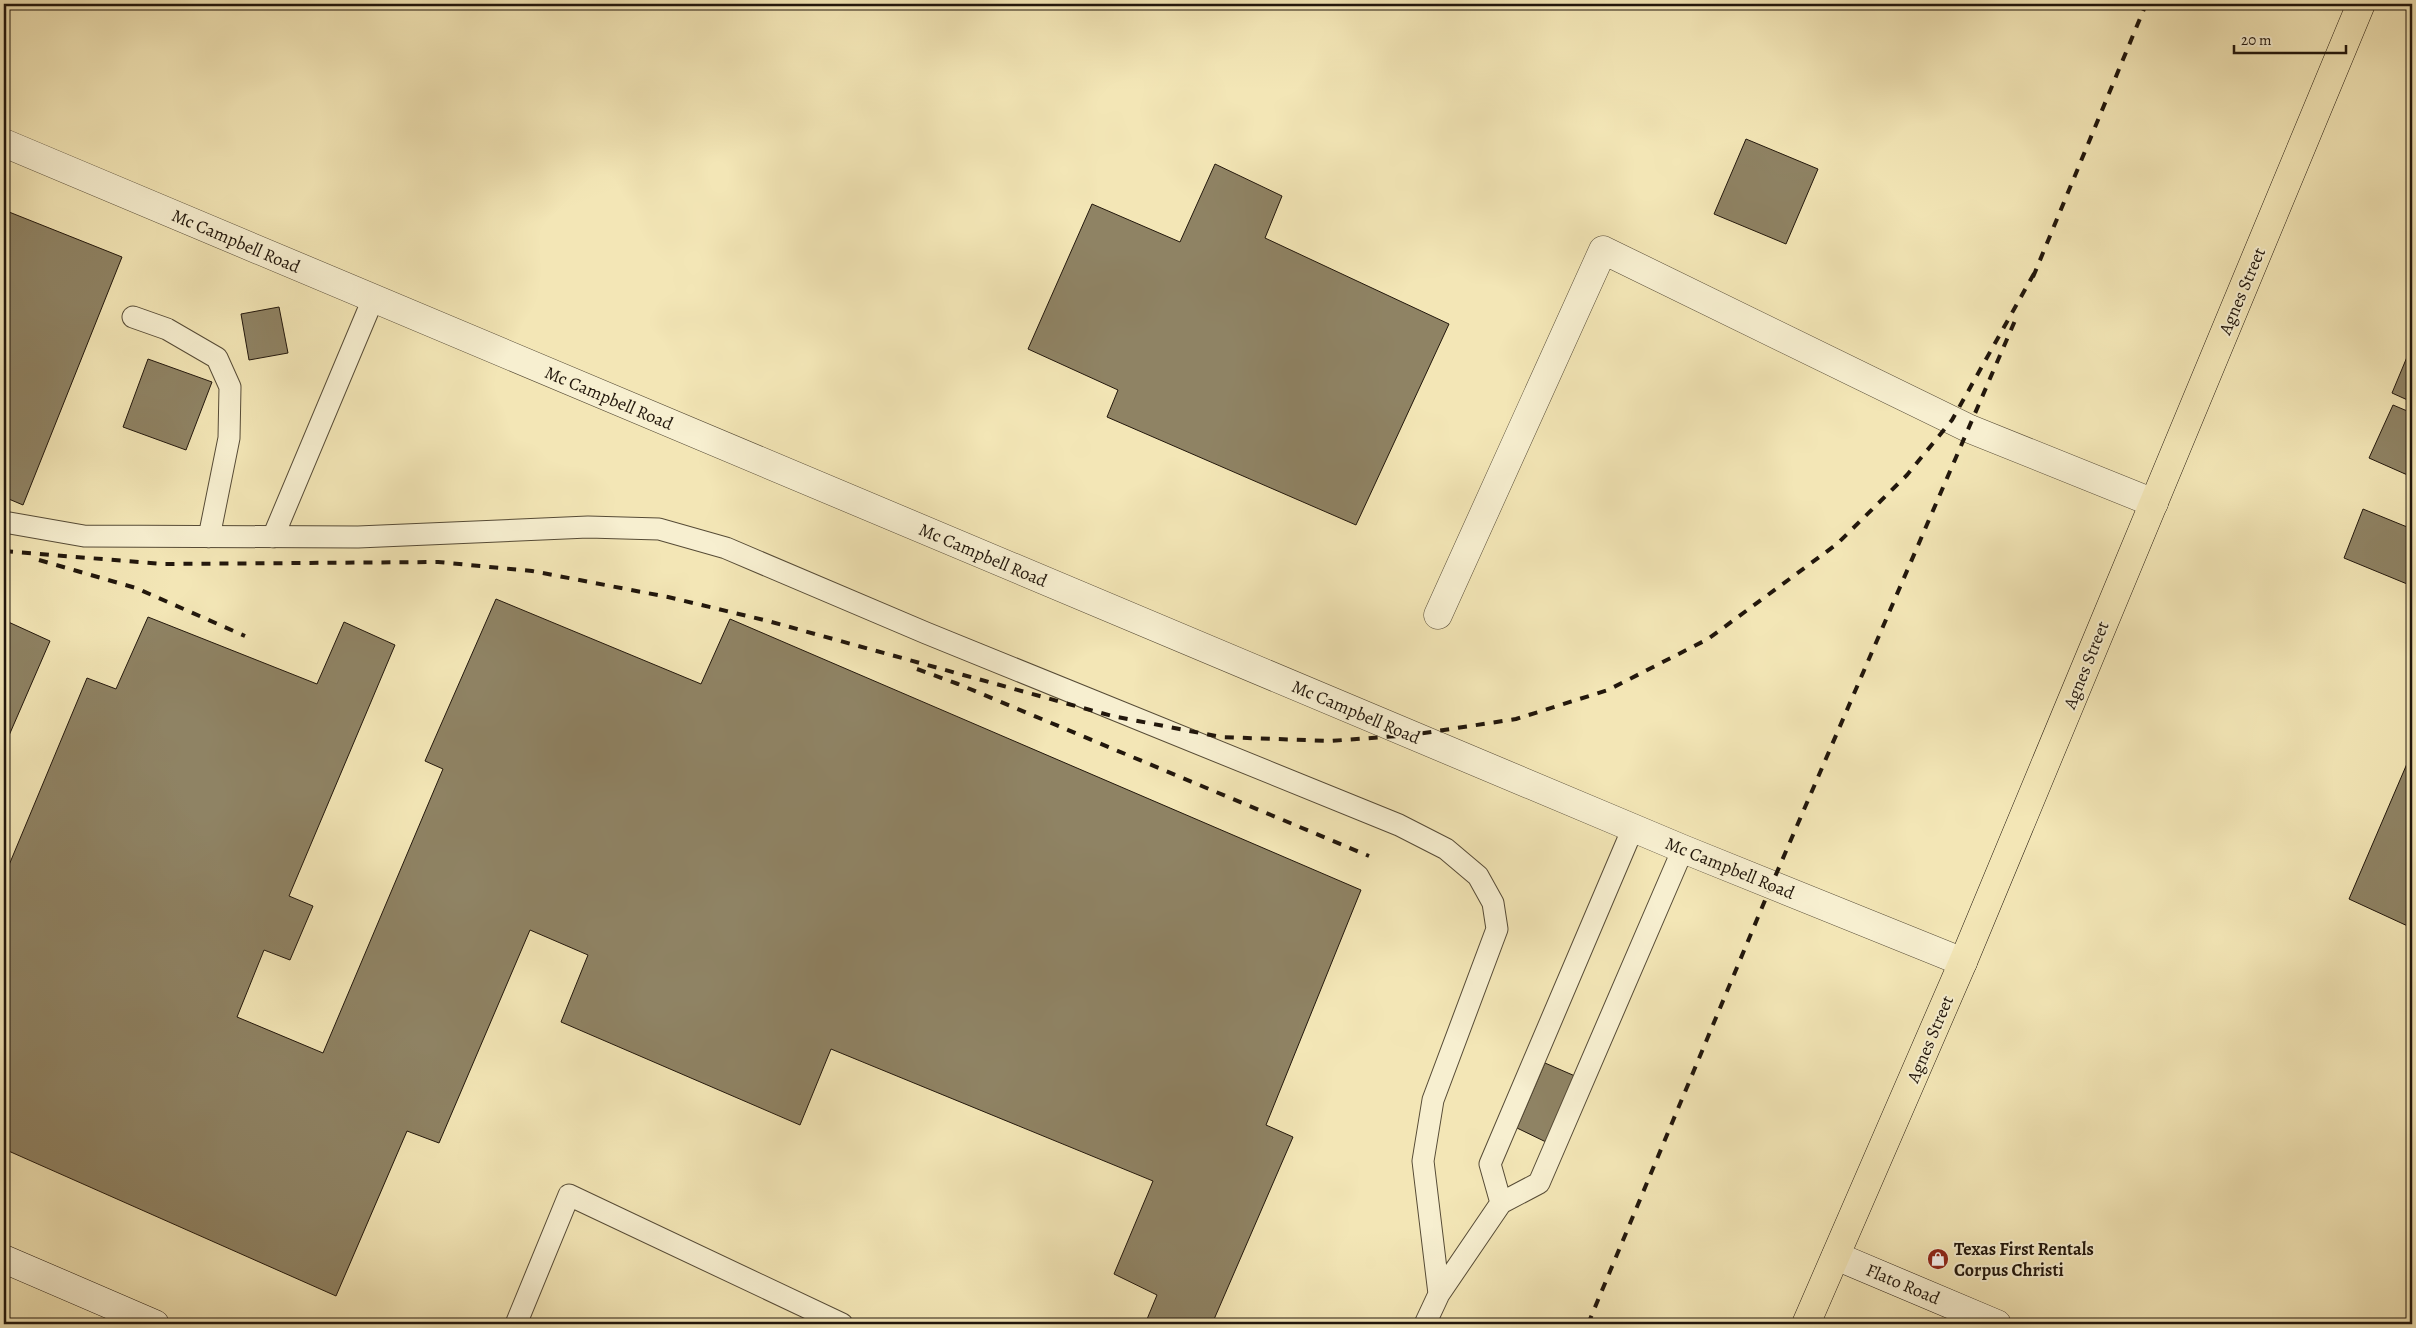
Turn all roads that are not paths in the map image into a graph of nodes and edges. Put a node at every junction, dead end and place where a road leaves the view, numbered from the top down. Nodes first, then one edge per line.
1 (2361, 4) edge
2 (4, 144) edge
3 (373, 299) junction
4 (133, 317) dead end
5 (2154, 503) junction
6 (4, 522) edge
7 (209, 537) junction
8 (272, 537) junction
9 (1438, 615) dead end
10 (1633, 828) junction
11 (1683, 849) junction
12 (1963, 962) junction
13 (1501, 1203) junction
14 (1836, 1256) junction
15 (4, 1259) edge
16 (1439, 1294) junction
17 (155, 1324) edge
18 (516, 1324) edge
19 (842, 1324) edge
20 (1425, 1324) edge
21 (1806, 1324) edge
22 (1997, 1324) edge

1 - 5 main road, Agnes Street
2 - 3 street, Mc Campbell Road
3 - 8 lane
3 - 10 street, Mc Campbell Road
4 - 7 lane
5 - 9 street
5 - 12 main road, Agnes Street
6 - 7 lane
7 - 8 lane
8 - 16 lane
10 - 11 street, Mc Campbell Road
10 - 13 lane
11 - 12 street, Mc Campbell Road
11 - 13 lane
12 - 14 main road, Agnes Street
13 - 16 lane
14 - 21 main road, Agnes Street
14 - 22 street, Flato Road
15 - 17 street
16 - 20 lane
18 - 19 lane

